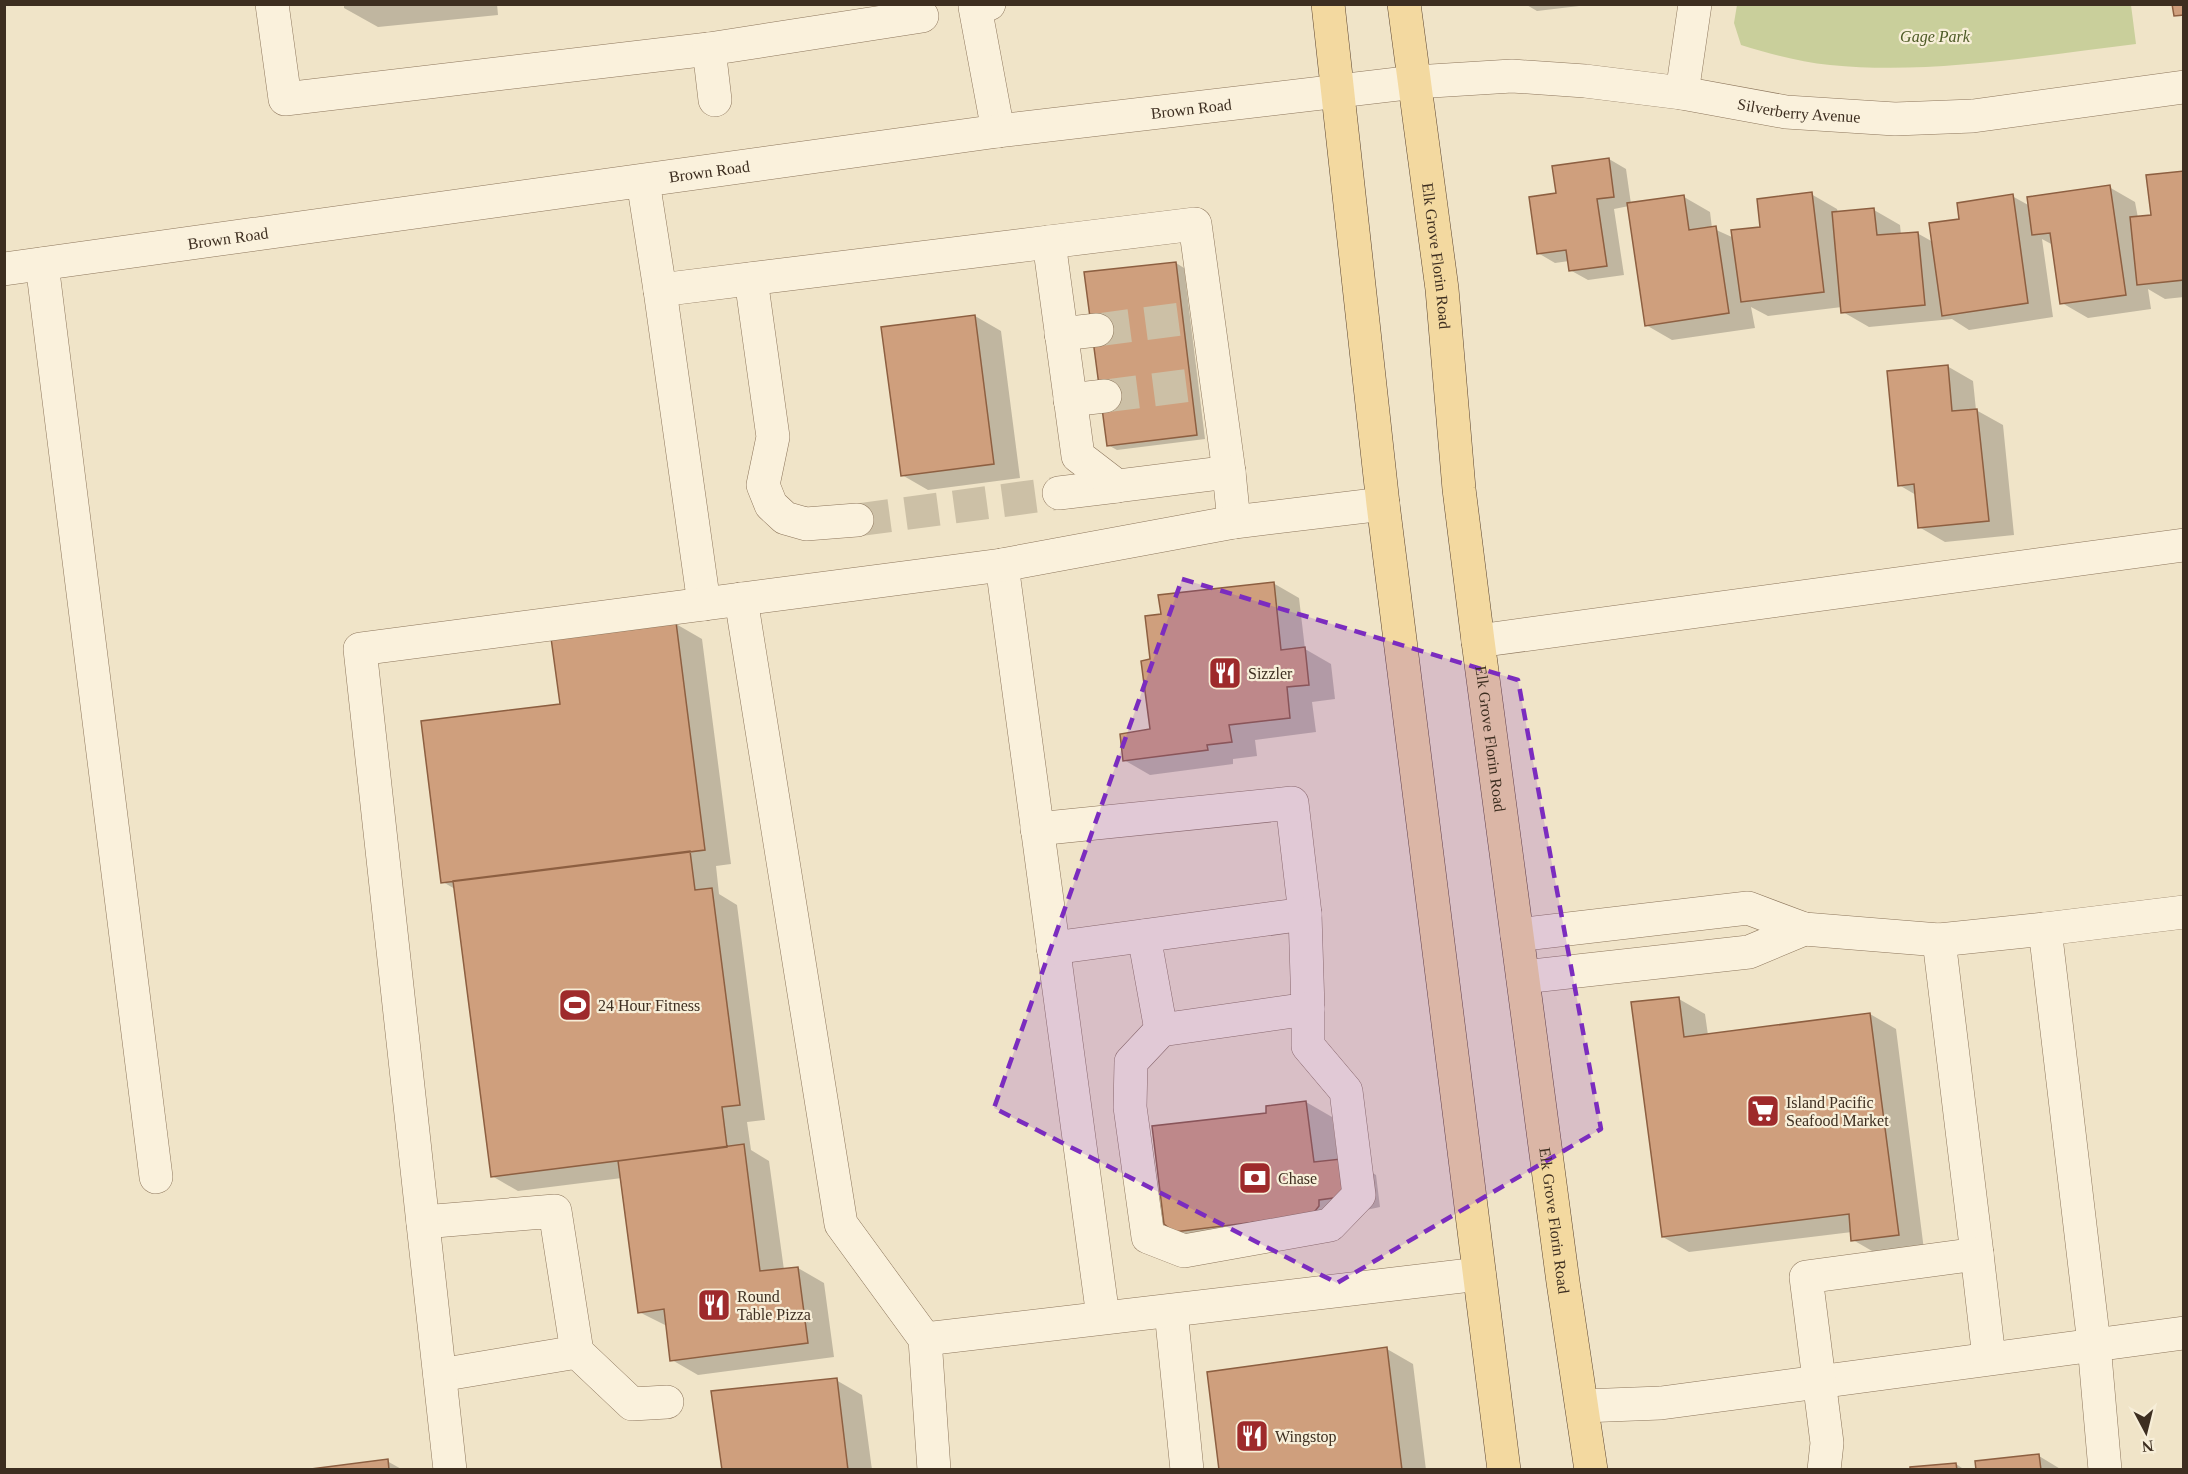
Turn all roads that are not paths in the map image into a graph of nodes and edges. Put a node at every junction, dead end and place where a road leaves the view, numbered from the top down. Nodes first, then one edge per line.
1 (272, 4) edge
2 (989, 4) edge
3 (1328, 4) edge
4 (1404, 4) edge
5 (1695, 4) edge
6 (922, 16) dead end
7 (709, 49) junction
8 (1415, 82) junction
9 (2184, 87) edge
10 (1338, 92) junction
11 (1683, 93) junction
12 (715, 100) dead end
13 (998, 131) junction
14 (644, 181) junction
15 (1049, 242) junction
16 (42, 264) junction
17 (4, 269) edge
18 (751, 279) junction
19 (660, 290) junction
20 (1097, 330) tunnel mouth
21 (1061, 334) junction
22 (1106, 396) tunnel mouth
23 (1070, 400) junction
24 (1229, 472) junction
25 (1117, 486) junction
26 (1059, 493) tunnel mouth
27 (1383, 504) junction
28 (857, 520) tunnel mouth
29 (1234, 522) junction
30 (2184, 545) edge
31 (1002, 565) junction
32 (741, 599) junction
33 (704, 604) junction
34 (1478, 641) junction
35 (1037, 829) junction
36 (2184, 912) edge
37 (1305, 914) junction
38 (1804, 929) junction
39 (2045, 929) junction
40 (1517, 935) junction
41 (1144, 936) junction
42 (1939, 940) junction
43 (1053, 948) junction
44 (1523, 977) junction
45 (1308, 1009) junction
46 (1161, 1030) junction
47 (156, 1177) dead end
48 (423, 1222) junction
49 (1977, 1254) junction
50 (1479, 1274) junction
51 (1171, 1311) junction
52 (1103, 1317) junction
53 (2184, 1333) edge
54 (925, 1339) junction
55 (2094, 1344) junction
56 (577, 1352) junction
57 (1989, 1358) junction
58 (440, 1375) junction
59 (1820, 1383) junction
60 (667, 1402) dead end
61 (1582, 1406) junction
62 (450, 1470) edge
63 (934, 1470) edge
64 (1187, 1470) edge
65 (1504, 1470) edge
66 (1591, 1470) edge
67 (1824, 1470) edge
68 (2105, 1470) edge

1 - 7 street
2 - 13 street
3 - 10 main road
4 - 8 main road, Elk Grove Florin Road
5 - 11 street
6 - 7 street
7 - 12 street
8 - 10 street, Brown Road
8 - 11 street, Silverberry Avenue
8 - 34 main road, Elk Grove Florin Road
9 - 11 street, Silverberry Avenue
10 - 13 street, Brown Road
10 - 27 main road
13 - 14 street, Brown Road
14 - 16 street, Brown Road
14 - 19 street
15 - 18 street
15 - 21 street
15 - 24 street
16 - 17 street, Brown Road
16 - 47 street
18 - 19 street
18 - 28 street
19 - 33 street
20 - 21 street
21 - 23 street
22 - 23 street
23 - 25 street
24 - 25 street
24 - 29 street
25 - 26 street
27 - 29 street
27 - 50 main road
29 - 31 street
30 - 34 street
31 - 32 street
31 - 35 street
32 - 33 street
32 - 54 street
33 - 48 street
34 - 40 main road, Elk Grove Florin Road
35 - 37 street
35 - 43 street
36 - 39 street
37 - 41 street
37 - 45 street
38 - 40 street
38 - 42 street
38 - 44 street
39 - 42 street
39 - 55 street
40 - 44 main road, Elk Grove Florin Road
41 - 43 street
41 - 46 street
42 - 49 street
43 - 52 street
44 - 61 main road, Elk Grove Florin Road
45 - 46 street
45 - 46 street
48 - 56 street
48 - 58 street
49 - 57 street
49 - 59 street
50 - 51 street
50 - 65 main road
51 - 52 street
51 - 64 street
52 - 54 street
53 - 55 street
54 - 63 street
55 - 57 street
55 - 68 street
56 - 58 street
56 - 60 street
57 - 59 street
58 - 62 street
59 - 61 street
59 - 67 street
61 - 66 main road, Elk Grove Florin Road

